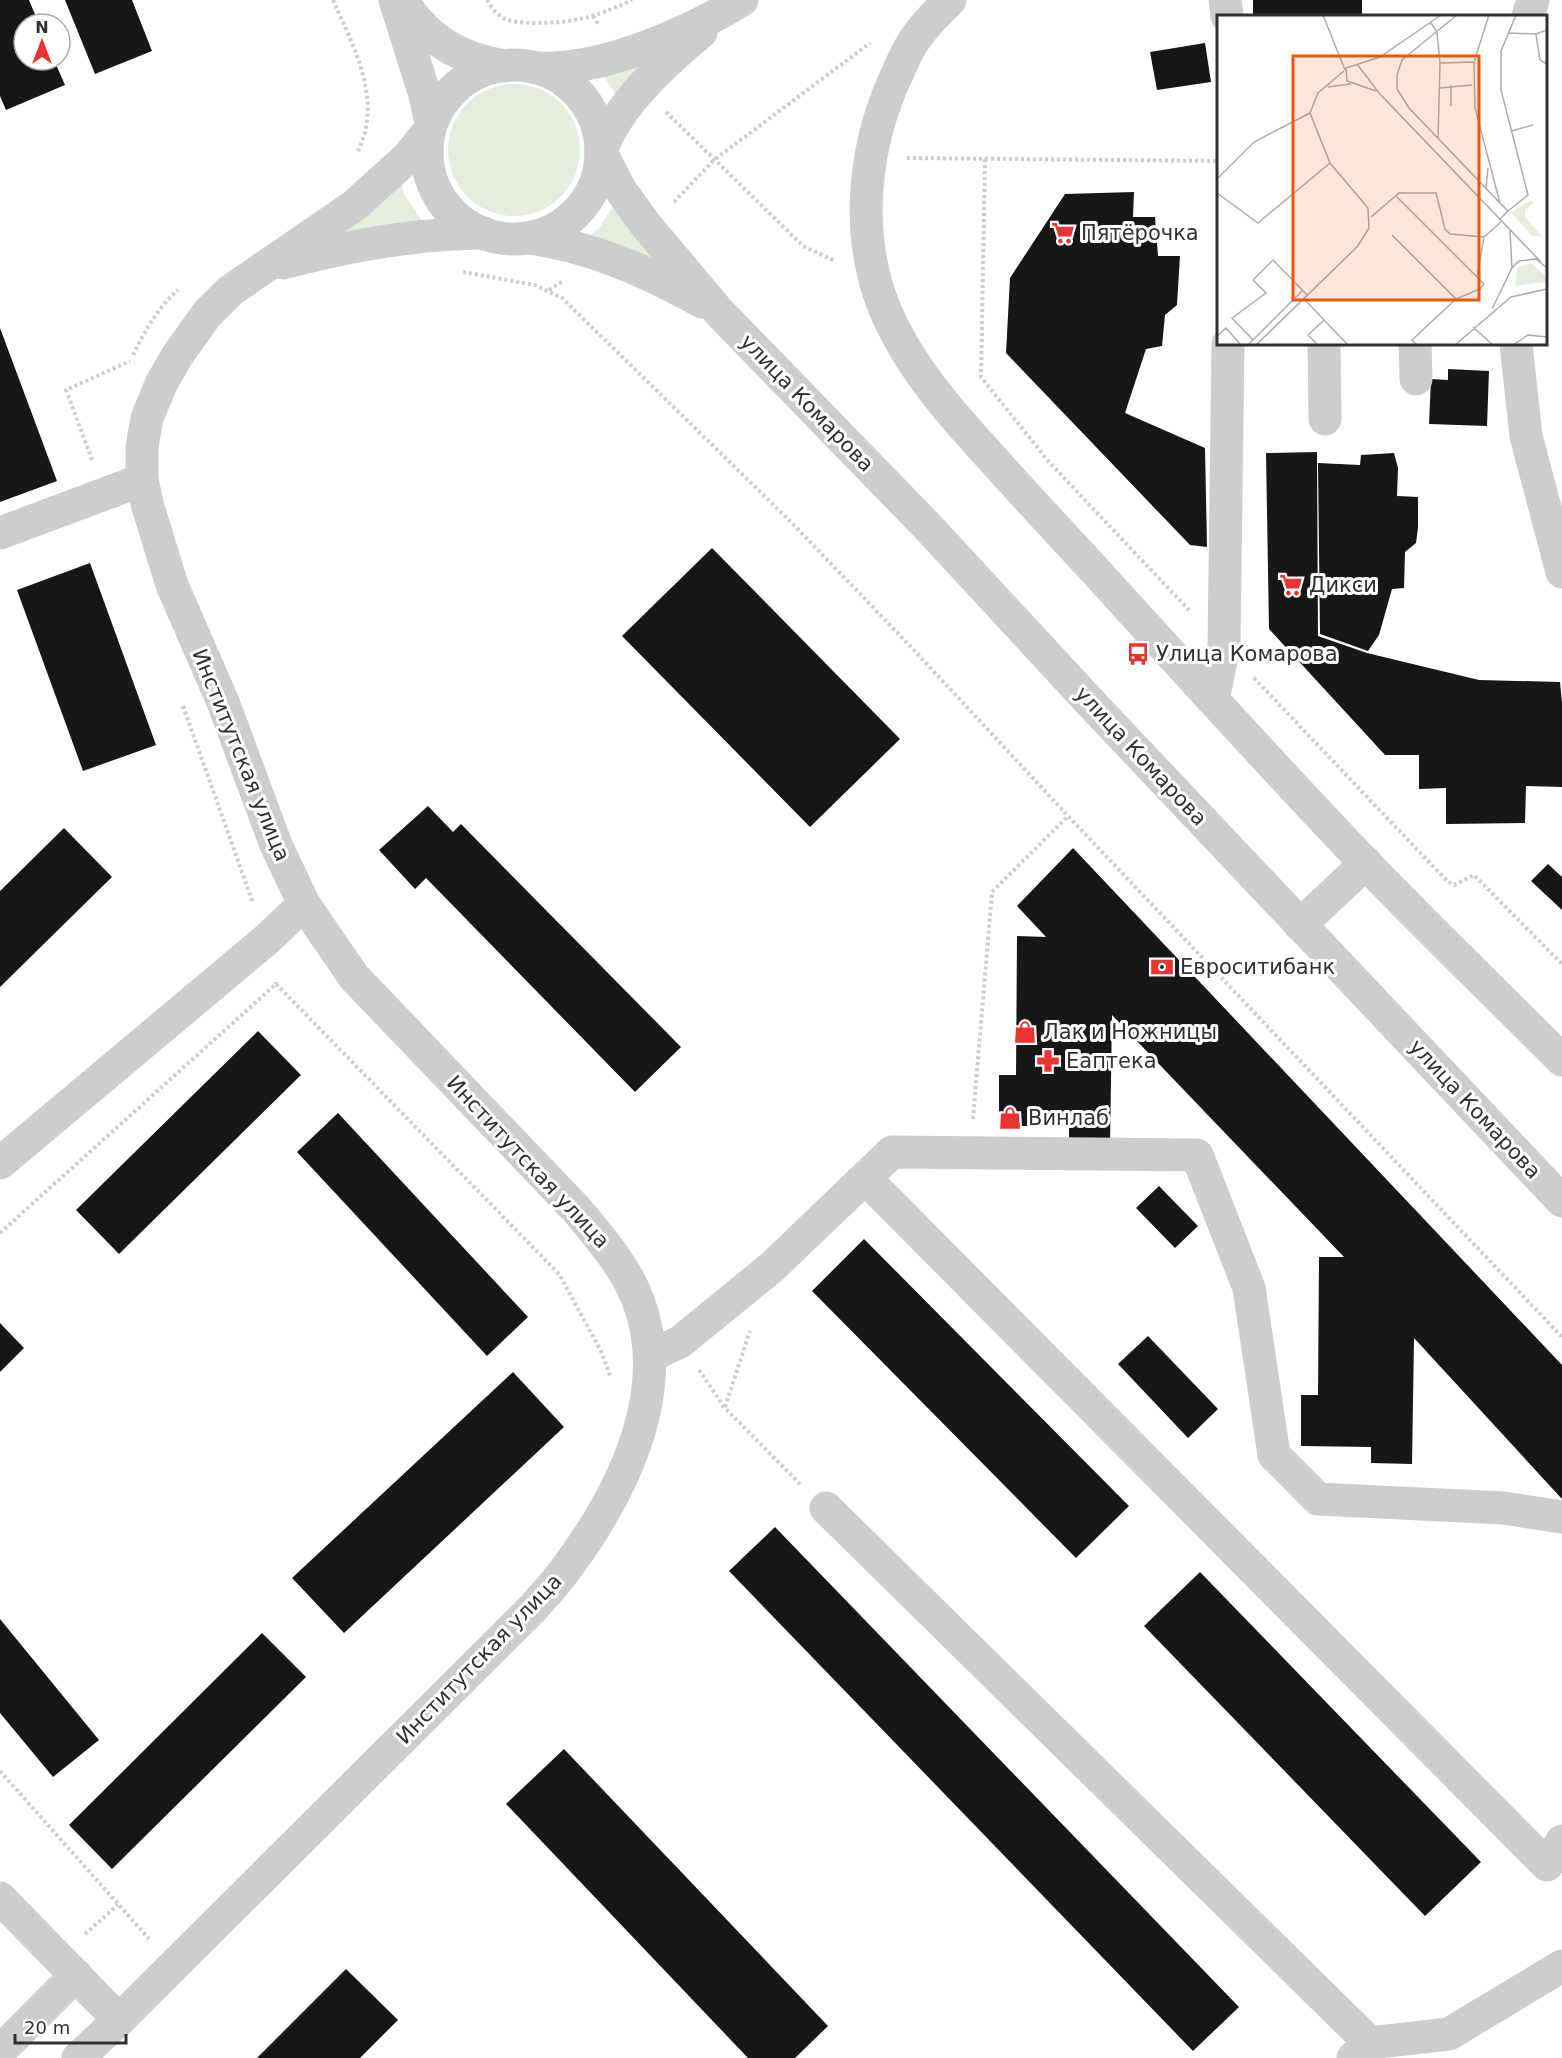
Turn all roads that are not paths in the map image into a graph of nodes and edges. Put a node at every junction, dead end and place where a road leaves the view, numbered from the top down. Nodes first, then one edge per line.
1 (395, 0) edge
2 (402, 0) edge
3 (950, 0) edge
4 (1226, 0) edge
5 (1533, 0) edge
6 (737, 3) edge
7 (1227, 15) edge
8 (1528, 15) edge
9 (504, 66) junction
10 (536, 68) junction
11 (430, 127) junction
12 (601, 152) junction
13 (484, 233) junction
14 (529, 238) junction
15 (261, 268) junction
16 (719, 312) junction
17 (1228, 345) edge
18 (1324, 345) edge
19 (1415, 345) edge
20 (1516, 345) edge
21 (1416, 379) dead end
22 (1325, 419) dead end
23 (142, 480) junction
24 (0, 532) edge
25 (1562, 572) edge
26 (1213, 699) junction
27 (1366, 863) junction
28 (304, 904) junction
29 (1300, 925) junction
30 (1562, 1060) edge
31 (0, 1163) edge
32 (865, 1178) junction
33 (1562, 1201) edge
34 (650, 1356) junction
35 (826, 1508) dead end
36 (1562, 1517) edge
37 (1557, 1862) edge
38 (0, 1898) edge
39 (1562, 1966) edge
40 (76, 1975) junction
41 (119, 2020) junction
42 (1361, 2050) edge
43 (0, 2051) edge
44 (91, 2054) edge

1 - 11 street
2 - 9 street
3 - 26 street
4 - 7 street
5 - 8 street
6 - 10 street
6 - 12 street
9 - 10 street
9 - 11 street
10 - 12 street
11 - 13 street
11 - 15 street, Институтская улица
12 - 14 street
12 - 16 street, улица Комарова
13 - 14 street
13 - 15 street, Институтская улица
14 - 16 street, улица Комарова
15 - 23 street, Институтская улица
16 - 29 street, улица Комарова
17 - 26 street
18 - 22 street
19 - 21 street
20 - 25 street
23 - 24 street
23 - 28 street, Институтская улица
26 - 27 street
27 - 29 street
27 - 30 street
28 - 31 street
28 - 34 street, Институтская улица
29 - 33 street, улица Комарова
32 - 34 street
32 - 36 street
32 - 37 street
34 - 41 street, Институтская улица
35 - 42 street
38 - 40 street
39 - 42 street
40 - 41 street
40 - 43 street
41 - 44 street, Институтская улица

